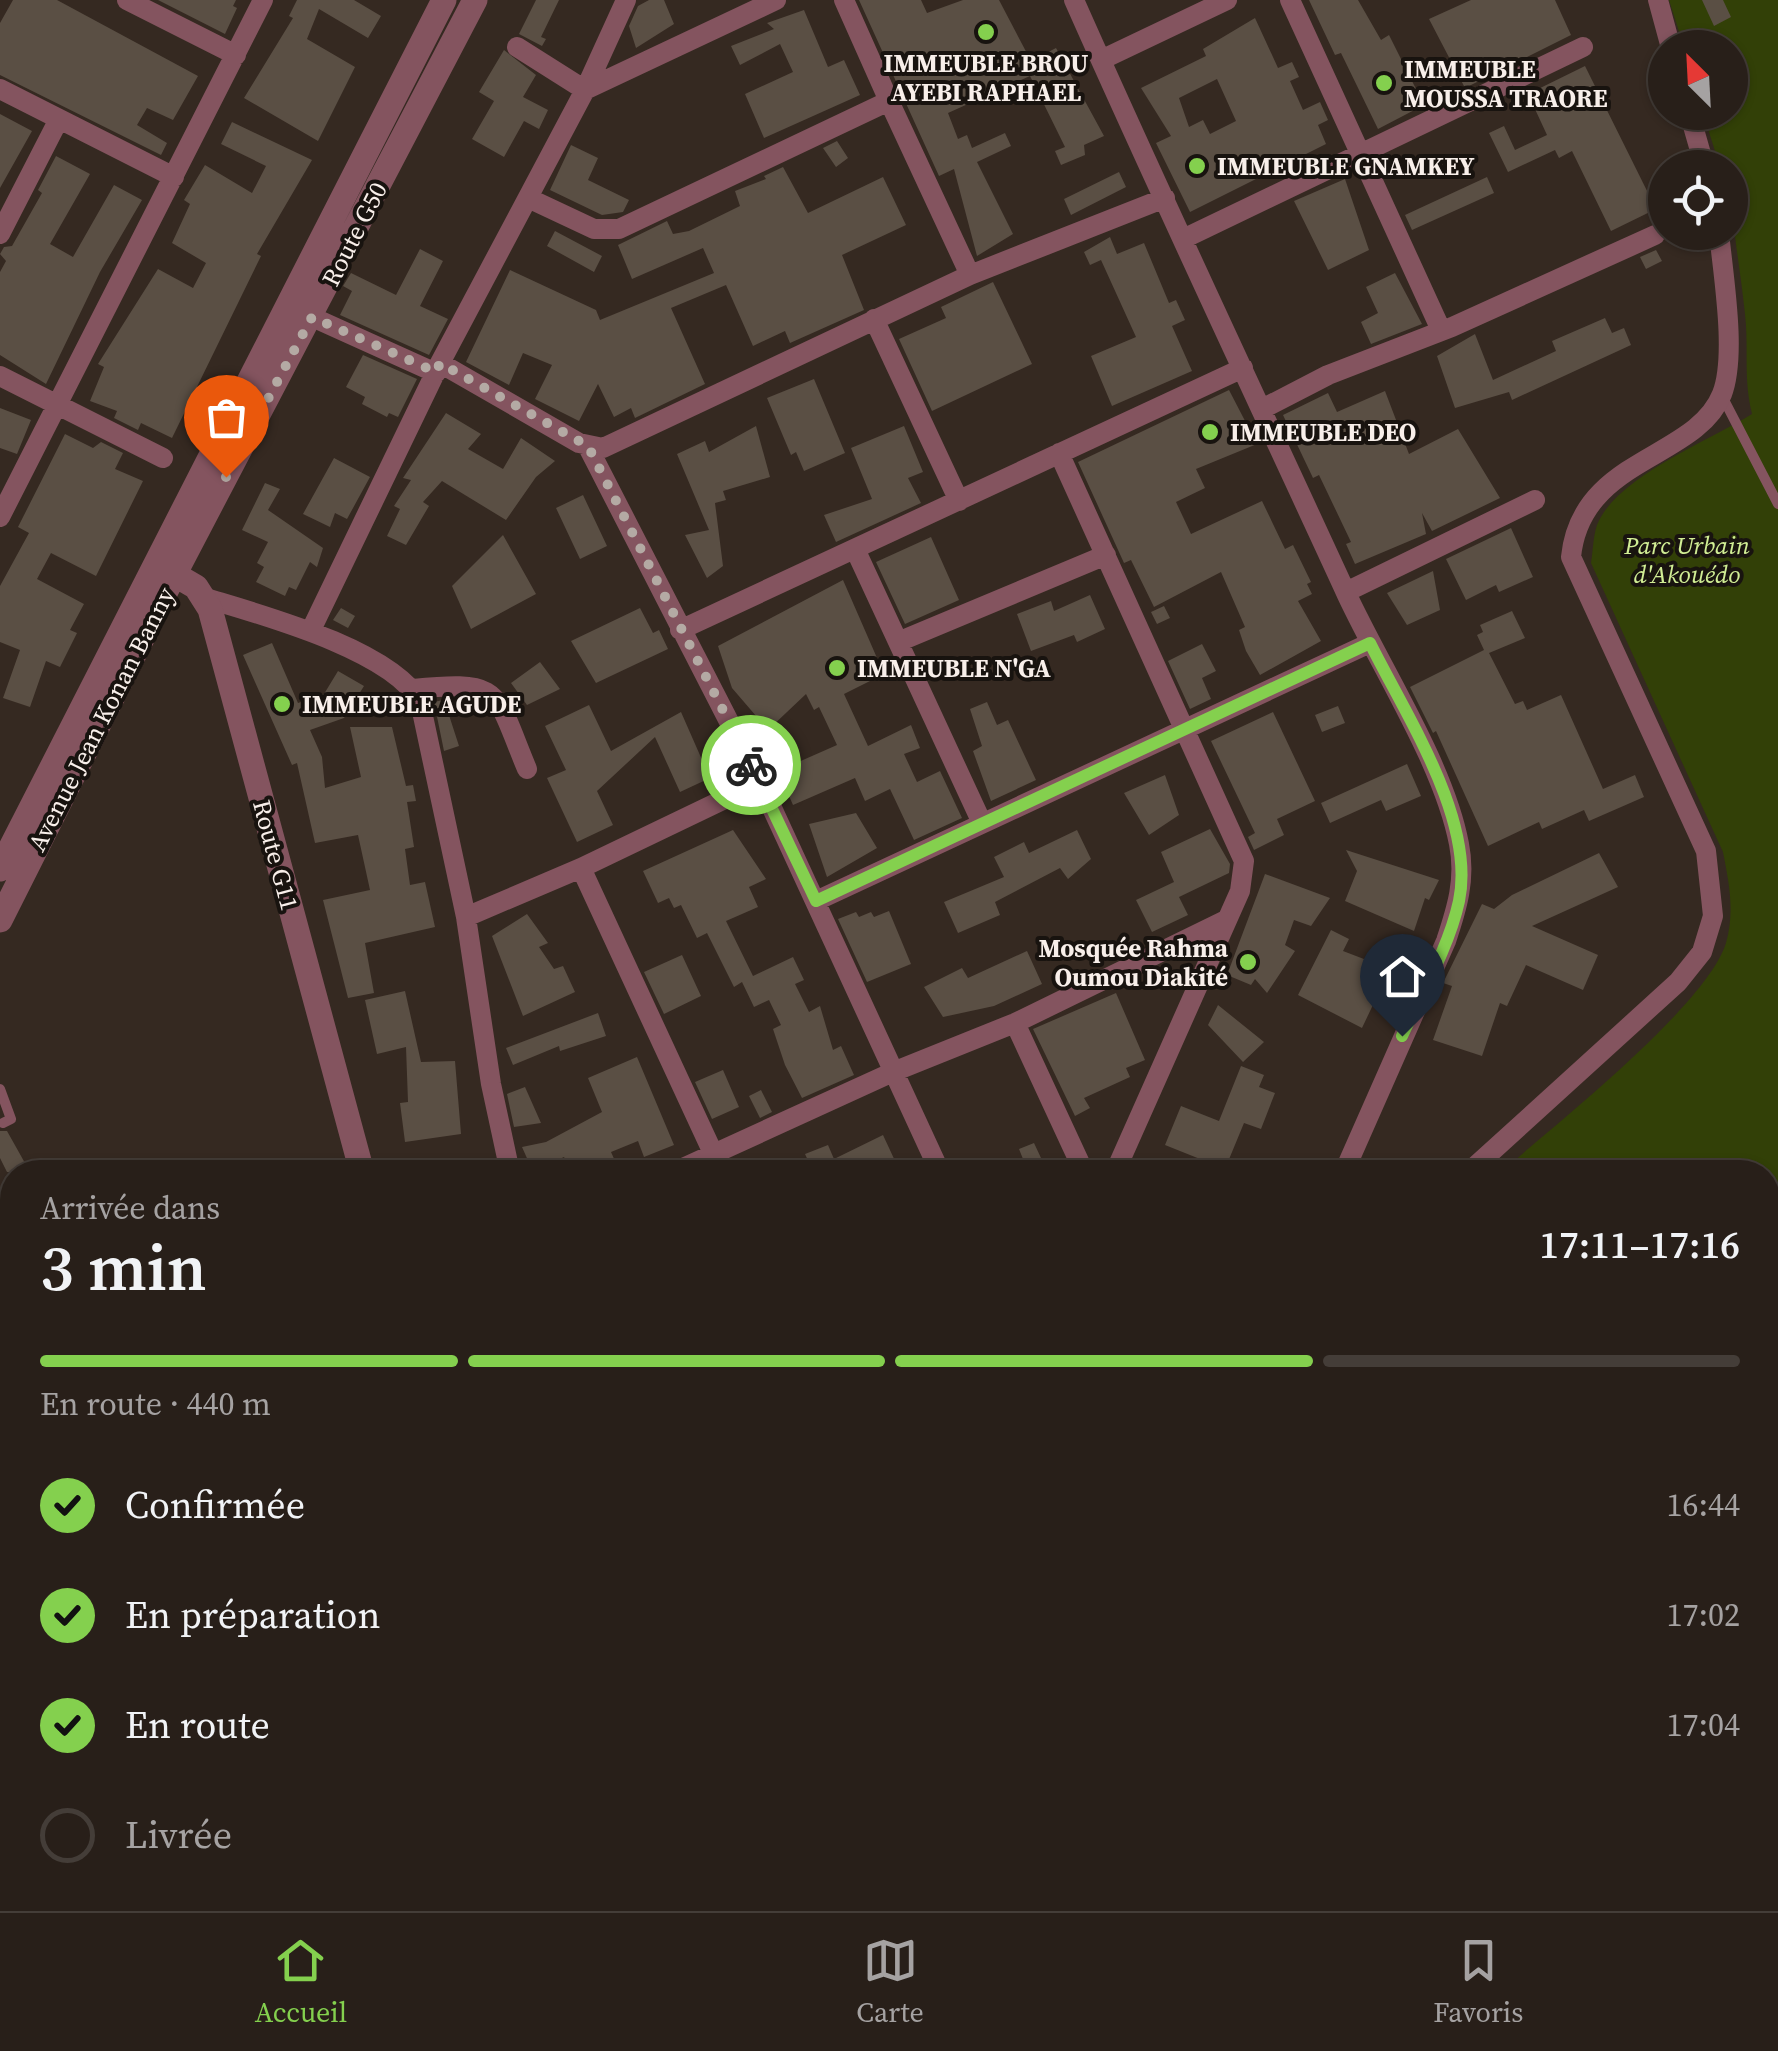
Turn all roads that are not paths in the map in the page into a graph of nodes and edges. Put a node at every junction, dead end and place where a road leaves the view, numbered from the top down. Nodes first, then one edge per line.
1 (127, 0) edge
2 (263, 0) edge
3 (444, 0) edge
4 (474, 0) edge
5 (626, 0) edge
6 (776, 0) edge
7 (844, 0) edge
8 (1074, 0) edge
9 (1227, 0) edge
10 (1290, 0) edge
11 (1658, 0) edge
12 (1666, 30) edge
13 (517, 47) dead end
14 (1582, 47) dead end
15 (236, 55) junction
16 (1101, 60) junction
17 (0, 88) edge
18 (585, 90) junction
19 (889, 101) junction
20 (59, 119) junction
21 (1362, 154) junction
22 (174, 176) junction
23 (528, 198) junction
24 (1165, 198) junction
25 (0, 234) edge
26 (1184, 239) junction
27 (1648, 239) edge
28 (1720, 250) edge
29 (970, 275) junction
30 (312, 317) junction
31 (874, 319) junction
32 (1441, 330) junction
33 (438, 368) junction
34 (1243, 368) junction
35 (0, 376) edge
36 (1722, 395) junction
37 (57, 405) junction
38 (1262, 409) junction
39 (588, 446) junction
40 (1060, 453) junction
41 (164, 458) dead end
42 (1534, 500) dead end
43 (959, 501) junction
44 (1778, 504) edge
45 (0, 517) edge
46 (854, 550) junction
47 (1106, 554) junction
48 (165, 568) junction
49 (1346, 592) junction
50 (206, 598) junction
51 (311, 630) junction
52 (680, 630) junction
53 (898, 642) junction
54 (1370, 643) junction
55 (414, 690) junction
56 (1184, 729) junction
57 (527, 768) dead end
58 (760, 782) junction
59 (982, 823) junction
60 (580, 868) junction
61 (0, 869) edge
62 (816, 901) junction
63 (466, 917) junction
64 (0, 920) edge
65 (1226, 920) junction
66 (1016, 1023) junction
67 (893, 1072) junction
68 (0, 1088) edge
69 (3, 1123) dead end
70 (713, 1153) junction
71 (359, 1160) edge
72 (507, 1160) edge
73 (699, 1160) edge
74 (934, 1160) edge
75 (1079, 1160) edge
76 (1120, 1160) edge
77 (1349, 1160) edge
78 (1483, 1160) edge

1 - 15 street
2 - 15 street
3 - 48 street, Route G50
4 - 30 street, Route G50
5 - 18 street
6 - 18 street
7 - 19 street
8 - 16 street
9 - 16 street
10 - 21 street
11 - 12 street
13 - 18 street
14 - 21 street
15 - 22 street
16 - 24 street
17 - 20 street
18 - 23 street
19 - 23 street
19 - 29 street
20 - 22 street
20 - 25 street
21 - 26 street
21 - 32 street
22 - 37 street
23 - 33 street
24 - 26 street
24 - 29 street
26 - 34 street
27 - 32 street
28 - 36 street
29 - 31 street
30 - 33 street
30 - 48 street, Route G50
31 - 39 street
31 - 43 street
32 - 38 street
33 - 39 street
33 - 51 street
34 - 38 street
34 - 40 street
35 - 37 street
36 - 44 lane
36 - 78 street
37 - 41 street
37 - 45 street
38 - 49 street
39 - 52 street
40 - 43 street
40 - 47 street
42 - 49 street
43 - 46 street
46 - 52 street
46 - 53 street
47 - 53 street
47 - 56 street
48 - 50 street
48 - 61 street, Avenue Jean Konan Banny
48 - 64 street, Avenue Jean Konan Banny
49 - 54 street
50 - 51 street
50 - 71 street, Route G11
51 - 55 street
52 - 58 street
53 - 59 street
54 - 56 street
54 - 77 street
55 - 57 street
55 - 63 street
56 - 59 street
56 - 65 street
58 - 60 street
58 - 62 street
59 - 62 street
60 - 63 street
60 - 70 street
62 - 67 street
63 - 72 street
65 - 66 street
65 - 76 street
66 - 67 street
66 - 75 street
67 - 70 street
67 - 74 street
68 - 69 lane
70 - 73 street

